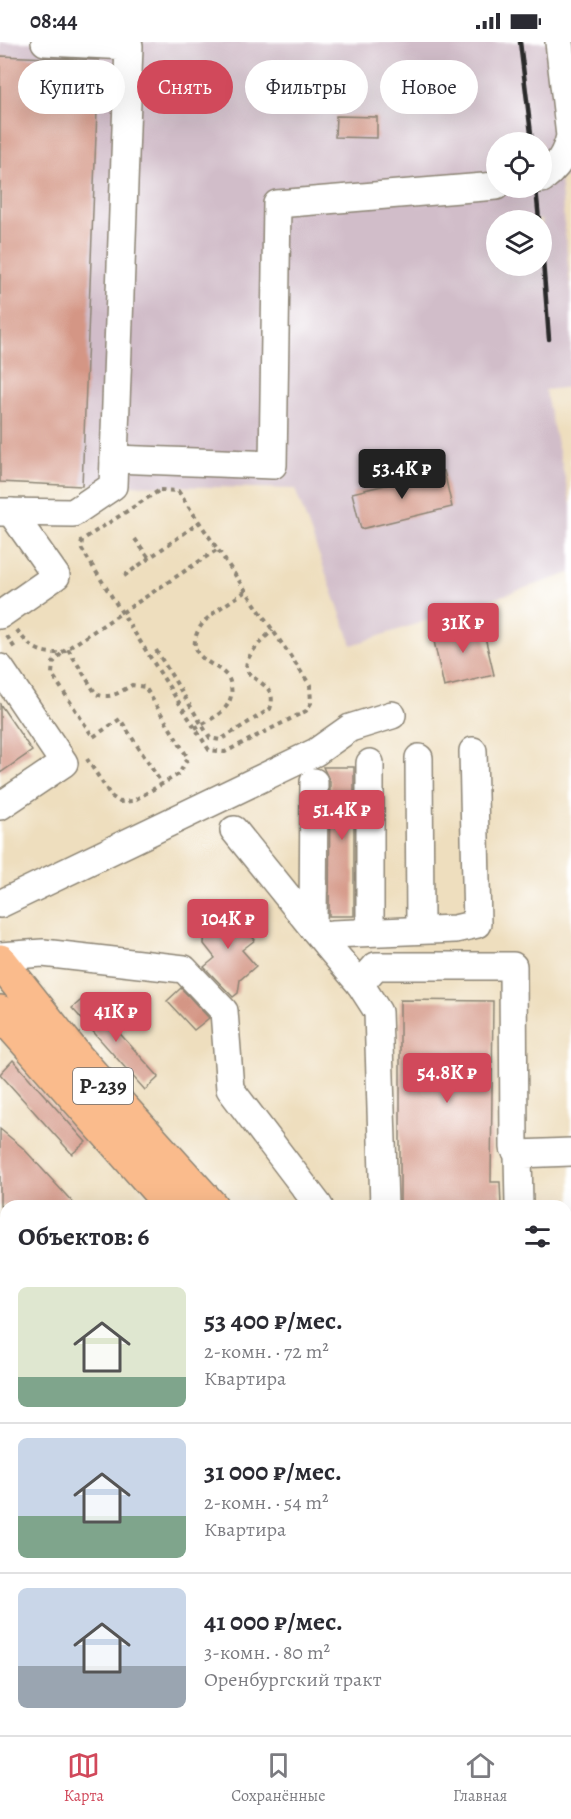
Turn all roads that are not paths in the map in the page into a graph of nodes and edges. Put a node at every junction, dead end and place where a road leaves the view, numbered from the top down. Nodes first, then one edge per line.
1 (45, 42) edge
2 (559, 42) edge
3 (129, 44) edge
4 (552, 170) edge
5 (486, 187) edge
6 (114, 459) junction
7 (6, 512) edge
8 (4, 621) edge
9 (10, 662) edge
10 (392, 715) dead end
11 (473, 751) dead end
12 (419, 758) dead end
13 (370, 763) dead end
14 (314, 782) dead end
15 (0, 806) edge
16 (234, 830) dead end
17 (0, 904) edge
18 (420, 929) junction
19 (370, 932) junction
20 (320, 936) junction
21 (0, 958) edge
22 (360, 984) junction
23 (0, 1012) edge
24 (571, 1152) edge
25 (518, 1154) junction
26 (167, 1200) edge
27 (206, 1200) edge
28 (314, 1200) edge
29 (384, 1200) edge
30 (519, 1200) edge

1 - 3 street
2 - 4 street
3 - 6 street
5 - 6 street
6 - 7 street
7 - 8 street
9 - 15 street
10 - 17 street
11 - 18 street
12 - 18 street
13 - 19 street
14 - 20 street
16 - 20 street
18 - 19 street
19 - 20 street
20 - 22 street
21 - 27 main road, Р-239
21 - 28 street
22 - 25 street
22 - 29 street
23 - 26 main road, Р-239
24 - 25 street
25 - 30 street

